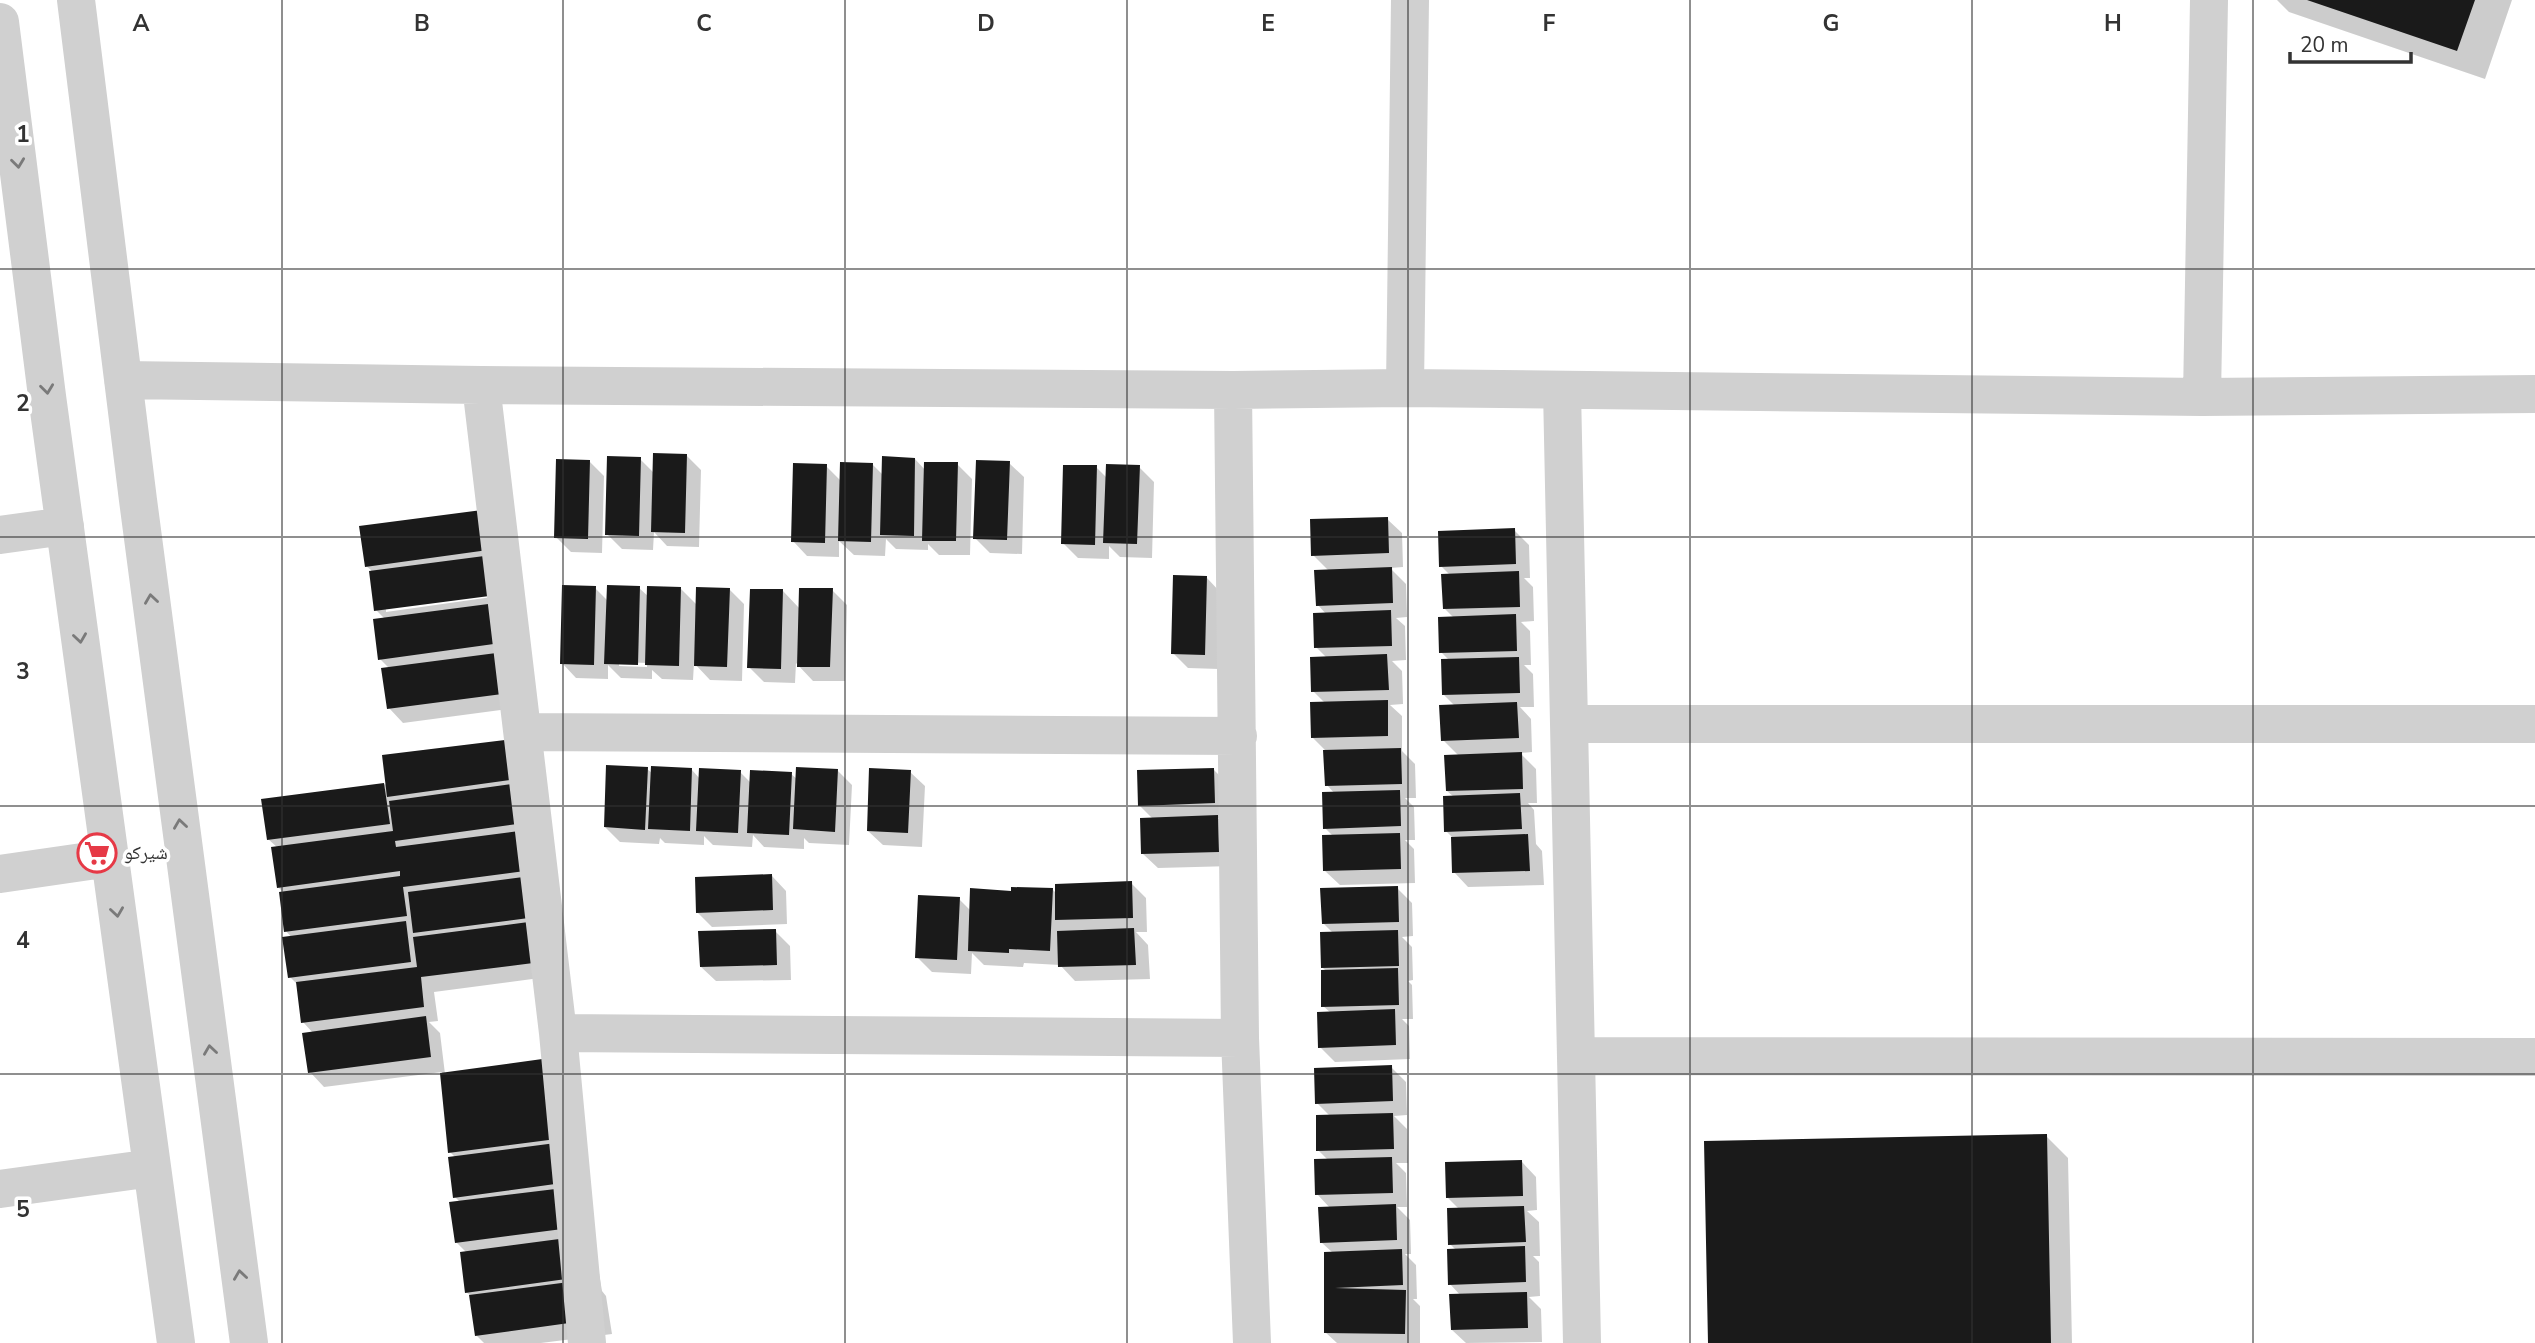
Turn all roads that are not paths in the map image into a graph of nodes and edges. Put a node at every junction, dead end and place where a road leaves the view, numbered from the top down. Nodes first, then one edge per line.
1 (75, 0) edge
2 (1410, 0) edge
3 (2209, 0) edge
4 (0, 22) edge
5 (123, 380) junction
6 (481, 385) junction
7 (1405, 388) junction
8 (1233, 390) junction
9 (1562, 390) junction
10 (2535, 394) edge
11 (2202, 397) junction
12 (65, 526) junction
13 (0, 535) edge
14 (1569, 724) junction
15 (2535, 724) edge
16 (523, 732) junction
17 (1238, 736) junction
18 (110, 858) junction
19 (0, 874) edge
20 (558, 1033) junction
21 (1240, 1038) junction
22 (1576, 1056) junction
23 (2535, 1057) edge
24 (152, 1168) junction
25 (0, 1189) edge
26 (176, 1343) edge
27 (249, 1343) edge
28 (587, 1343) edge
29 (1252, 1343) edge
30 (1582, 1343) edge

1 - 5 street
2 - 7 street
3 - 11 street
4 -> 12 street
5 - 6 street
27 -> 5 street
6 - 8 street
6 - 16 street
7 - 8 street
7 - 9 street
8 - 17 street
9 - 11 street
9 - 14 street
10 - 11 street
12 - 13 street
12 -> 18 street
14 - 15 street
14 - 22 street
16 - 17 street
16 - 20 street
17 - 21 street
18 - 19 street
18 -> 24 street
20 - 21 street
20 - 28 street
21 - 29 street
22 - 23 street
22 - 30 street
24 - 25 street
24 - 26 street

